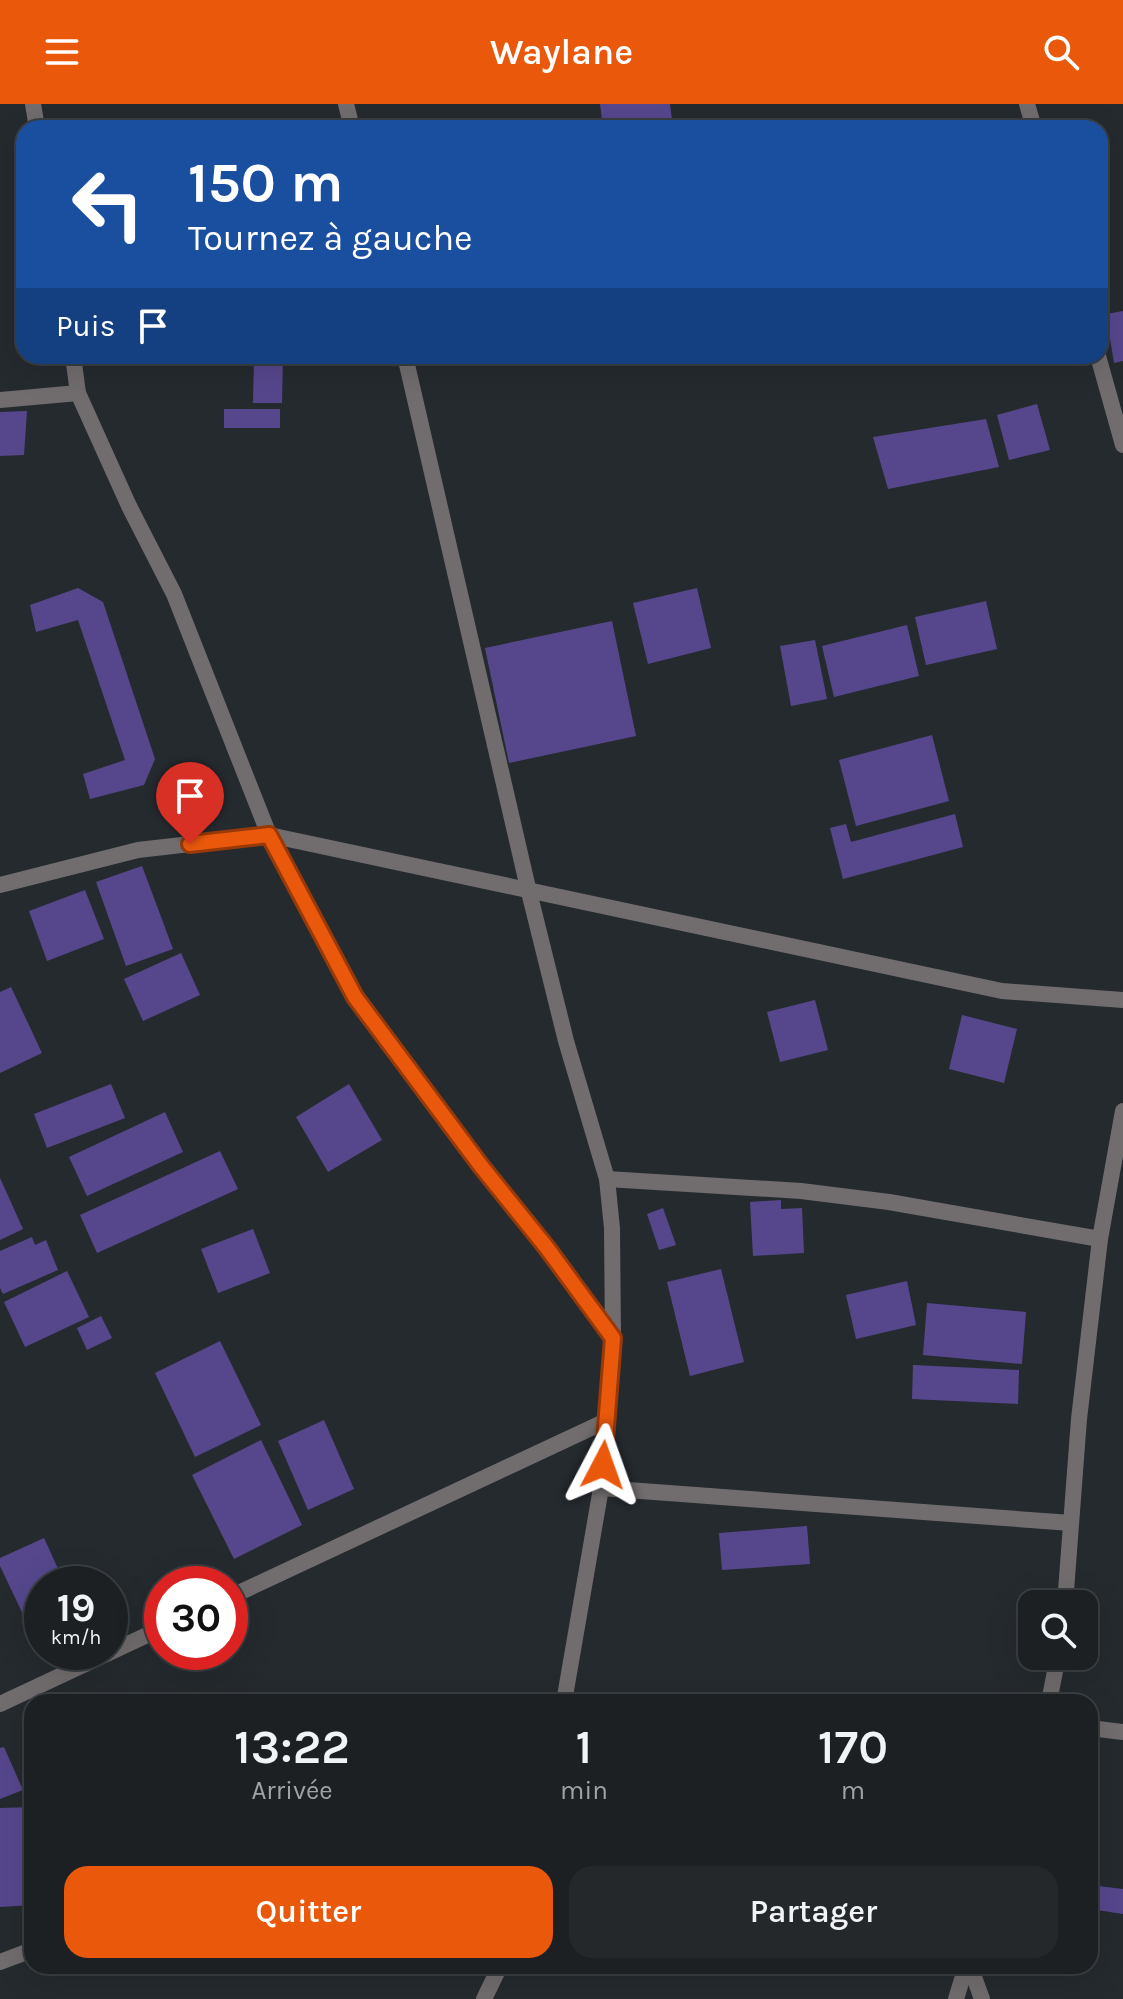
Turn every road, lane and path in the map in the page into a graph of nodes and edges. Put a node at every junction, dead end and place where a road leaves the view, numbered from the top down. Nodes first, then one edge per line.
1 (74, 364) edge
2 (407, 364) edge
3 (1100, 364) edge
4 (78, 393) junction
5 (0, 400) edge
6 (1123, 445) edge
7 (269, 835) junction
8 (0, 885) edge
9 (528, 888) junction
10 (1123, 1000) edge
11 (1123, 1111) edge
12 (607, 1179) junction
13 (1100, 1239) junction
14 (613, 1338) junction
15 (606, 1421) junction
16 (601, 1488) junction
17 (1071, 1523) junction
18 (248, 1589) edge
19 (1066, 1590) edge
20 (144, 1636) edge
21 (1055, 1670) edge
22 (565, 1694) edge
23 (1051, 1694) edge
24 (0, 1704) edge
25 (1098, 1729) edge
26 (1123, 1732) edge
27 (24, 1953) edge
28 (0, 1962) edge
29 (496, 1974) edge
30 (965, 1974) edge
31 (971, 1974) edge
32 (484, 1999) edge
33 (956, 1999) edge
34 (982, 1999) edge

1 - 4 street
2 - 9 street
3 - 6 street
4 - 5 street
4 - 7 street
7 - 8 street
7 - 9 street
7 - 14 street
9 - 10 street
9 - 12 street
11 - 13 street
12 - 13 street
12 - 14 street
13 - 17 street
14 - 15 street
15 - 16 street
15 - 18 street
16 - 17 street
16 - 22 street
17 - 19 street
20 - 24 street
21 - 23 street
25 - 26 street
27 - 28 street
29 - 32 street
30 - 33 street
31 - 34 street

